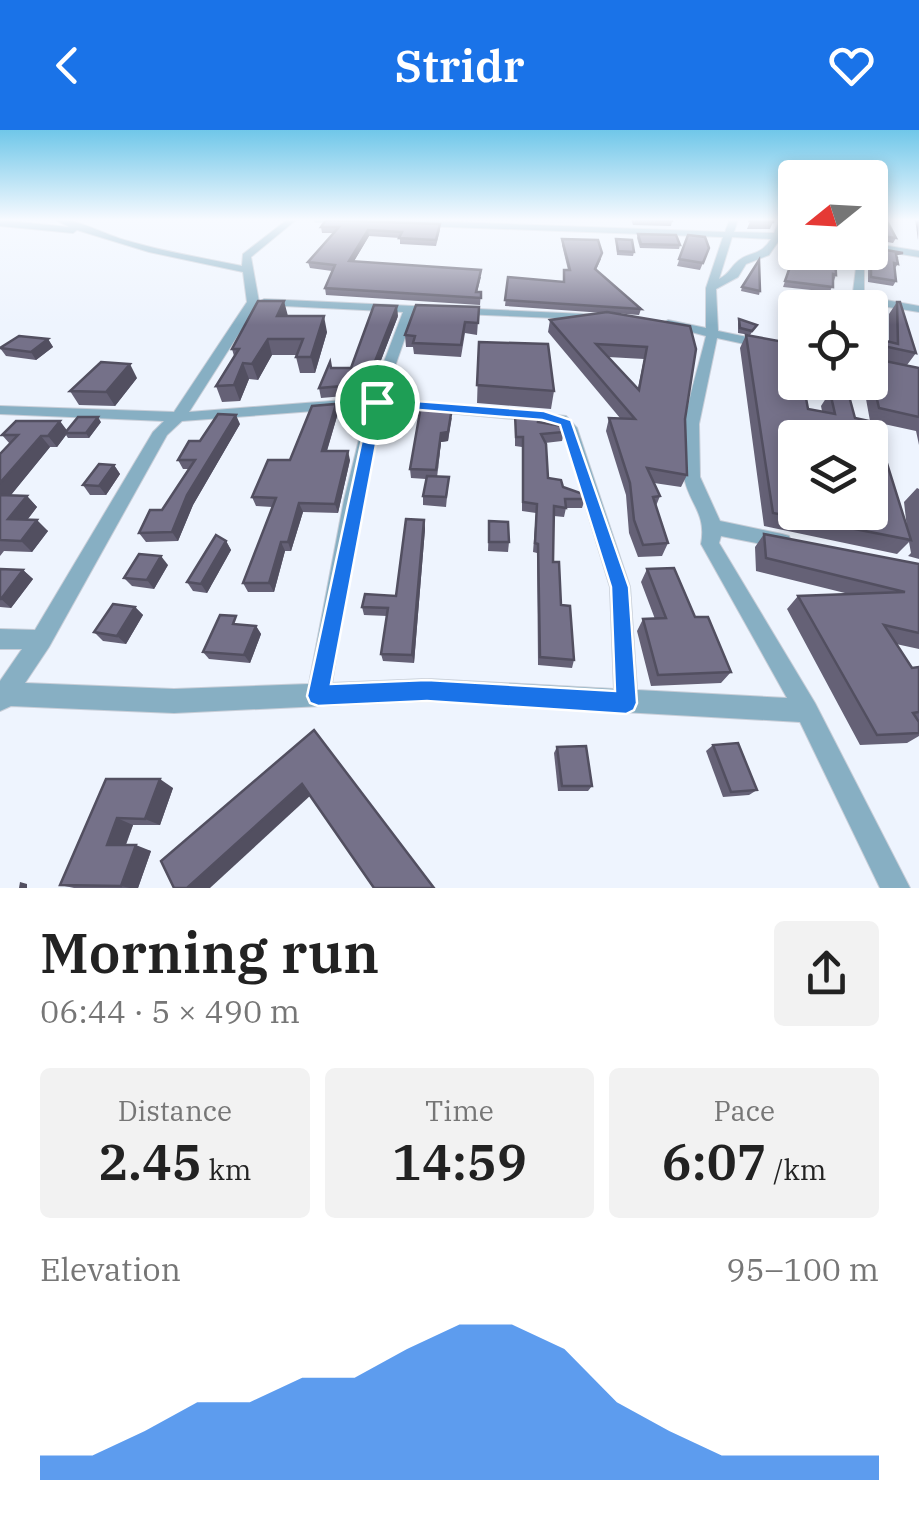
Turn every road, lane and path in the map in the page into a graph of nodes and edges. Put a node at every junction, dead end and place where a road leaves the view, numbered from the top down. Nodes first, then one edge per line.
1 (173, 254) edge
2 (247, 254) edge
3 (723, 254) edge
4 (763, 254) edge
5 (249, 270) junction
6 (711, 288) junction
7 (253, 302) junction
8 (888, 306) edge
9 (919, 308) edge
10 (410, 310) junction
11 (618, 318) edge
12 (658, 322) edge
13 (712, 335) junction
14 (778, 348) edge
15 (377, 402) junction
16 (0, 410) edge
17 (178, 417) junction
18 (713, 527) junction
19 (799, 545) edge
20 (0, 639) edge
21 (41, 640) junction
22 (318, 696) junction
23 (3, 698) edge
24 (626, 703) junction
25 (807, 711) junction
26 (895, 888) edge

1 - 5 street
2 - 5 street
3 - 6 street
4 - 6 street
5 - 7 street
6 - 13 street
7 - 10 street
7 - 17 street
8 - 9 street
10 - 11 street
10 - 15 street
12 - 13 street
13 - 14 street
13 - 18 street
15 - 17 street
15 - 22 street
15 - 24 street
16 - 17 street
17 - 21 street
18 - 19 street
18 - 25 street
20 - 21 street
21 - 23 street
22 - 23 street
22 - 24 street
24 - 25 street
25 - 26 street

